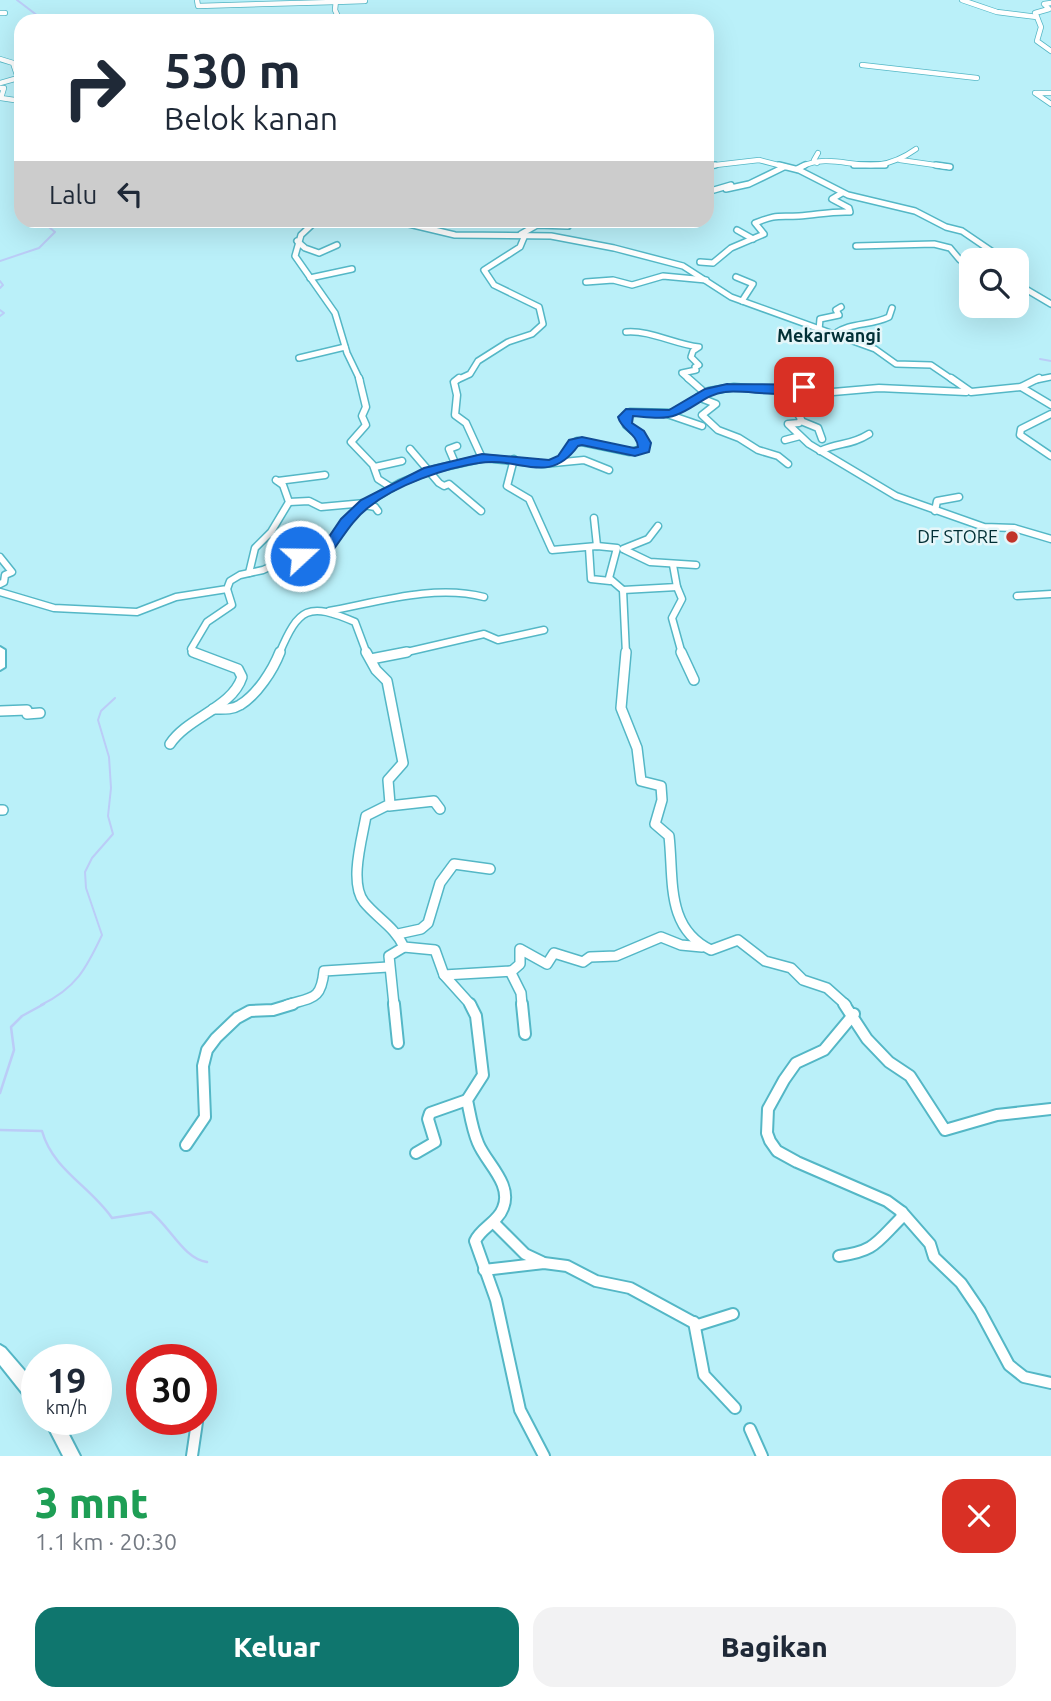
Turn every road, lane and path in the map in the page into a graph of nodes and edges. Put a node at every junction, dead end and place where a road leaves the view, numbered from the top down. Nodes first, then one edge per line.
1 (197, 0) edge
2 (962, 0) edge
3 (279, 1) edge
4 (365, 2) edge
5 (335, 3) edge
6 (1051, 3) edge
7 (291, 7) dead end
8 (1037, 17) junction
9 (1051, 51) edge
10 (862, 65) dead end
11 (977, 78) dead end
12 (0, 85) edge
13 (1051, 93) edge
14 (14, 100) edge
15 (1051, 104) edge
16 (916, 149) dead end
17 (818, 153) dead end
18 (900, 160) junction
19 (817, 163) junction
20 (714, 165) edge
21 (784, 167) junction
22 (950, 167) dead end
23 (797, 169) junction
24 (738, 185) junction
25 (726, 189) dead end
26 (714, 190) dead end
27 (842, 193) junction
28 (307, 228) edge
29 (426, 228) edge
30 (532, 228) edge
31 (737, 230) dead end
32 (521, 235) junction
33 (753, 239) junction
34 (298, 240) junction
35 (337, 245) dead end
36 (856, 246) dead end
37 (989, 248) edge
38 (686, 258) dead end
39 (959, 260) edge
40 (700, 262) dead end
41 (674, 264) junction
42 (352, 269) dead end
43 (736, 277) dead end
44 (310, 278) junction
45 (706, 280) junction
46 (586, 282) dead end
47 (1029, 292) edge
48 (742, 301) junction
49 (1051, 304) edge
50 (841, 307) dead end
51 (892, 308) dead end
52 (819, 330) junction
53 (626, 332) dead end
54 (834, 334) junction
55 (345, 347) junction
56 (299, 358) dead end
57 (1051, 377) edge
58 (1021, 387) junction
59 (783, 390) junction
60 (971, 392) junction
61 (705, 393) junction
62 (698, 397) junction
63 (1051, 405) edge
64 (667, 414) junction
65 (1051, 414) edge
66 (801, 421) junction
67 (702, 426) dead end
68 (869, 434) dead end
69 (800, 436) junction
70 (822, 439) dead end
71 (785, 440) dead end
72 (457, 446) dead end
73 (410, 449) dead end
74 (820, 451) junction
75 (1051, 456) edge
76 (482, 458) junction
77 (514, 459) junction
78 (402, 461) dead end
79 (558, 462) junction
80 (455, 463) junction
81 (788, 464) dead end
82 (374, 467) junction
83 (428, 470) junction
84 (609, 470) dead end
85 (326, 475) dead end
86 (392, 488) junction
87 (959, 497) dead end
88 (289, 502) junction
89 (365, 504) junction
90 (481, 511) dead end
91 (935, 511) junction
92 (378, 512) dead end
93 (594, 517) dead end
94 (658, 526) dead end
95 (1051, 539) edge
96 (593, 547) junction
97 (621, 549) junction
98 (0, 557) edge
99 (673, 565) junction
100 (696, 565) dead end
101 (249, 573) junction
102 (610, 581) junction
103 (0, 584) edge
104 (677, 587) junction
105 (228, 589) junction
106 (623, 590) junction
107 (0, 592) edge
108 (1051, 594) edge
109 (1017, 596) dead end
110 (484, 597) dead end
111 (328, 611) junction
112 (544, 630) dead end
113 (0, 651) edge
114 (371, 659) junction
115 (0, 667) edge
116 (694, 680) dead end
117 (213, 709) junction
118 (0, 711) edge
119 (40, 713) dead end
120 (170, 744) dead end
121 (388, 806) junction
122 (440, 808) dead end
123 (490, 869) dead end
124 (398, 934) junction
125 (404, 947) junction
126 (702, 947) junction
127 (388, 967) junction
128 (510, 971) junction
129 (444, 975) junction
130 (854, 1014) junction
131 (525, 1034) dead end
132 (398, 1043) dead end
133 (467, 1100) junction
134 (1051, 1109) edge
135 (187, 1145) dead end
136 (416, 1153) dead end
137 (902, 1212) junction
138 (493, 1222) junction
139 (839, 1255) dead end
140 (544, 1263) junction
141 (484, 1270) junction
142 (733, 1314) dead end
143 (694, 1322) junction
144 (0, 1353) edge
145 (21, 1379) edge
146 (1051, 1383) edge
147 (735, 1408) dead end
148 (750, 1429) dead end
149 (61, 1435) edge
150 (195, 1435) edge
151 (72, 1456) edge
152 (192, 1456) edge
153 (544, 1456) edge
154 (762, 1456) edge

1 - 3 street
2 - 8 street
3 - 5 street
4 - 5 street
5 - 7 street
6 - 8 street
8 - 9 street
10 - 11 street
12 - 14 street
13 - 15 street
16 - 18 street
17 - 19 street
18 - 19 street
18 - 22 street
19 - 23 street
20 - 21 street
21 - 23 street
21 - 24 street
23 - 27 street
24 - 25 street
24 - 26 street
27 - 33 street
27 - 37 street
28 - 34 street
29 - 32 street
30 - 32 street
31 - 33 street
32 - 41 street
32 - 76 street
33 - 40 street
34 - 35 street
34 - 44 street
36 - 39 street
38 - 41 street
41 - 45 street
42 - 44 street
43 - 48 street
44 - 55 street
45 - 46 street
45 - 48 street
47 - 49 street
48 - 52 street
50 - 52 street
51 - 54 street
52 - 54 street
53 - 61 street
54 - 60 street
55 - 56 street
55 - 82 street
57 - 58 street
58 - 60 street
58 - 63 street
59 - 60 street
59 - 61 street
59 - 66 street
61 - 62 street
62 - 64 street
62 - 81 street
64 - 67 street
64 - 79 street
65 - 75 street
66 - 69 street
66 - 70 street
68 - 74 street
69 - 71 street
69 - 74 street
72 - 80 street
73 - 83 street
74 - 91 street
76 - 77 street
76 - 80 street
77 - 79 street
77 - 96 street
78 - 82 street
79 - 84 street
80 - 83 street
82 - 86 street
83 - 86 street
83 - 90 street
85 - 88 street
86 - 89 street
87 - 91 street
88 - 89 street
88 - 101 street
89 - 92 street
89 - 101 street
91 - 95 street
93 - 96 street
94 - 97 street
96 - 97 street
96 - 102 street
97 - 99 street
97 - 102 street
98 - 103 street
99 - 100 street
99 - 104 street
101 - 105 street
102 - 106 street
104 - 106 street
104 - 116 street
105 - 107 street
105 - 117 street
106 - 126 street
108 - 109 street
110 - 111 street
111 - 114 street
111 - 117 street
112 - 114 street
113 - 115 main road
114 - 121 street
117 - 120 street
118 - 119 street
121 - 122 street
121 - 124 street
123 - 124 street
124 - 125 street
125 - 127 street
125 - 129 street
126 - 128 street
126 - 130 street
127 - 132 street
127 - 135 street
128 - 129 street
128 - 131 street
129 - 133 street
130 - 134 street
130 - 137 street
133 - 136 street
133 - 138 street
137 - 139 street
137 - 146 street
138 - 140 street
138 - 141 street
140 - 141 street
140 - 143 street
141 - 153 street
142 - 143 street
143 - 147 street
144 - 145 main road
148 - 154 street
149 - 151 main road
150 - 152 street

